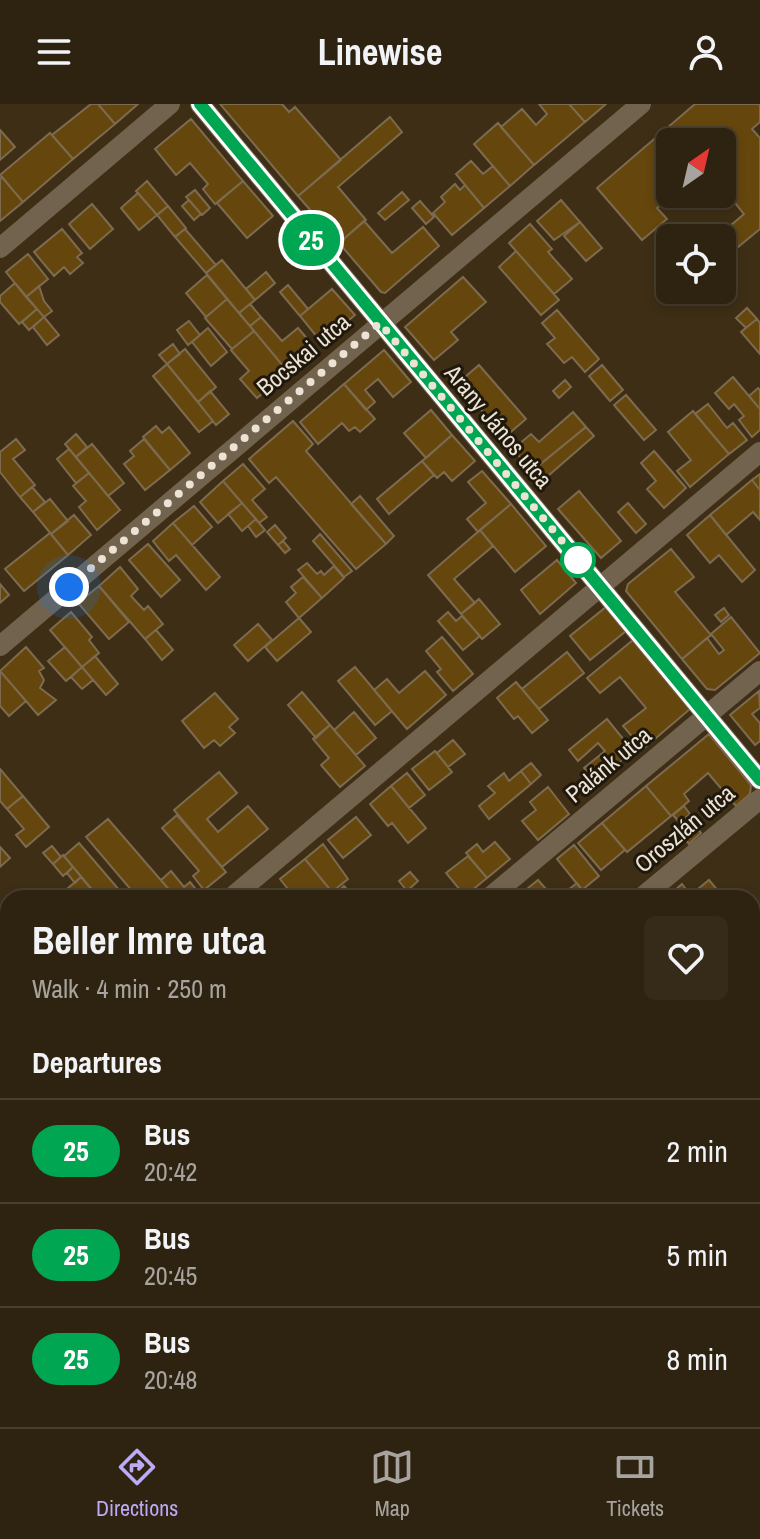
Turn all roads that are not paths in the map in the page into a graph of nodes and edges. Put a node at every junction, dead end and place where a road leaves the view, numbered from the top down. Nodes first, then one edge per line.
1 (170, 104) edge
2 (200, 104) edge
3 (641, 104) edge
4 (0, 248) edge
5 (380, 323) junction
6 (760, 452) edge
7 (599, 586) junction
8 (0, 646) edge
9 (760, 671) edge
10 (706, 715) junction
11 (760, 780) edge
12 (760, 799) edge
13 (240, 890) edge
14 (498, 890) edge
15 (651, 890) edge

1 - 4 street
2 - 5 street, Arany János utca
3 - 5 street, Bocskai utca
5 - 7 street, Arany János utca
5 - 8 street, Bocskai utca
6 - 7 street
7 - 10 street, Arany János utca
7 - 13 street
9 - 10 street, Palánk utca
10 - 11 street, Arany János utca
10 - 14 street, Palánk utca
12 - 15 street, Oroszlán utca

